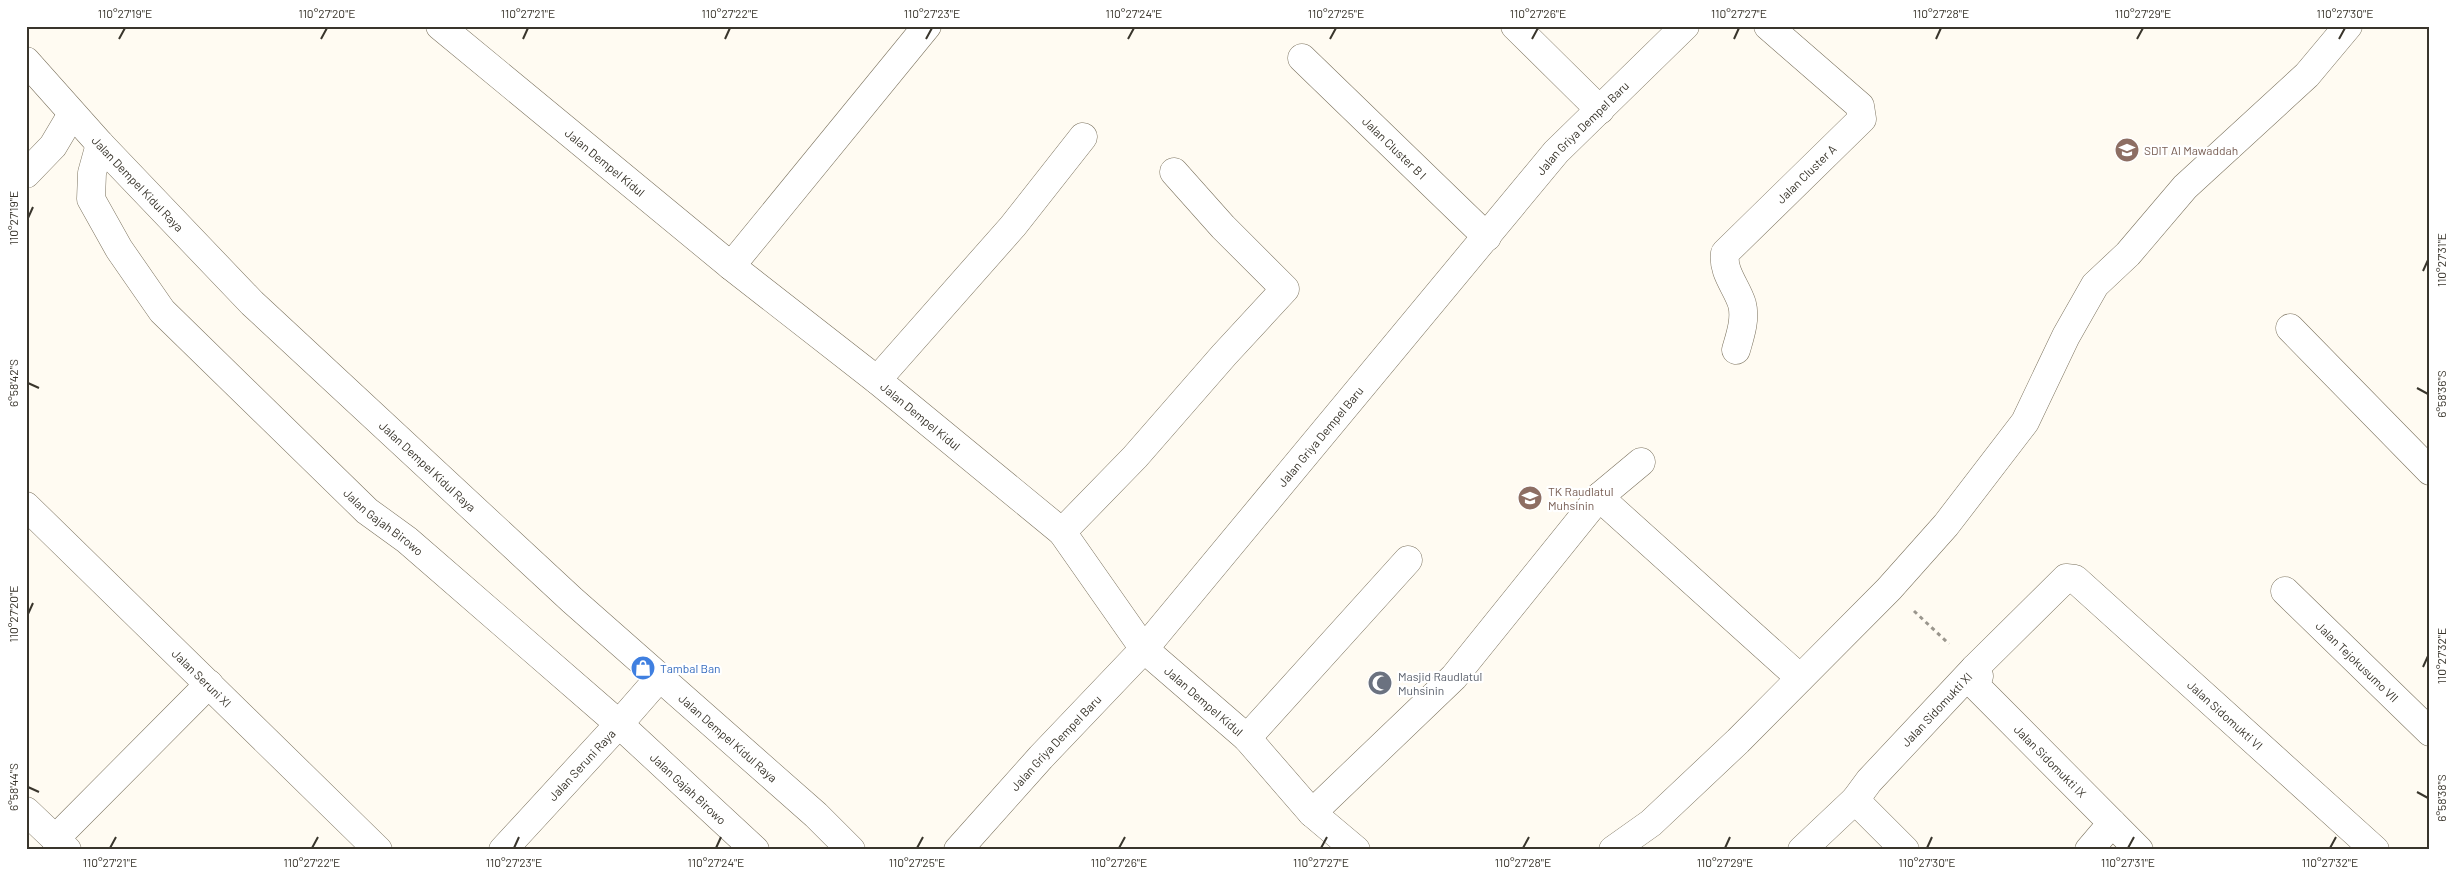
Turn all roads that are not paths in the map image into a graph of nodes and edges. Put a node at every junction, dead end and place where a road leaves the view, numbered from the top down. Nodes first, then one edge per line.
1 (440, 26) edge
2 (927, 26) edge
3 (1515, 26) edge
4 (1685, 26) edge
5 (1768, 26) edge
6 (2348, 26) edge
7 (1302, 58) dead end
8 (26, 61) edge
9 (1600, 110) junction
10 (72, 114) junction
11 (1083, 137) dead end
12 (100, 144) junction
13 (1174, 172) dead end
14 (26, 174) edge
15 (1487, 236) junction
16 (731, 266) junction
17 (2290, 328) dead end
18 (1736, 350) dead end
19 (877, 380) junction
20 (1641, 462) dead end
21 (2430, 472) edge
22 (1600, 498) junction
23 (26, 506) edge
24 (1062, 532) junction
25 (1408, 560) dead end
26 (2076, 579) joint
27 (2285, 591) dead end
28 (1144, 649) junction
29 (1974, 668) junction
30 (660, 677) junction
31 (1800, 678) junction
32 (209, 684) junction
33 (620, 724) junction
34 (2430, 732) edge
35 (1247, 738) junction
36 (1854, 800) junction
37 (1312, 813) junction
38 (27, 815) edge
39 (2112, 823) junction
40 (61, 844) edge
41 (378, 850) edge
42 (503, 850) edge
43 (755, 850) edge
44 (851, 850) edge
45 (958, 850) edge
46 (1356, 850) edge
47 (1613, 850) edge
48 (1802, 850) edge
49 (1905, 850) edge
50 (2089, 850) edge
51 (2139, 850) edge
52 (2375, 850) edge

1 - 16 street, Jalan Dempel Kidul
2 - 16 street
3 - 9 street
4 - 9 street, Jalan Griya Dempel Baru
5 - 18 street, Jalan Cluster A
6 - 31 street
7 - 15 street, Jalan Cluster B I
8 - 10 street, Jalan Dempel Kidul Raya
9 - 15 street, Jalan Griya Dempel Baru
10 - 12 street, Jalan Dempel Kidul Raya
10 - 14 street
11 - 19 street
12 - 30 street, Jalan Dempel Kidul Raya
12 - 33 street, Jalan Gajah Birowo
13 - 24 street
15 - 28 street, Jalan Griya Dempel Baru
16 - 19 street, Jalan Dempel Kidul
17 - 21 street
19 - 24 street, Jalan Dempel Kidul
20 - 22 street
22 - 31 street
22 - 37 street
23 - 32 street, Jalan Seruni XI
24 - 28 street, Jalan Dempel Kidul
25 - 35 street
26 - 29 street, Jalan Sidomukti XI
26 - 52 street, Jalan Sidomukti VI
27 - 34 street, Jalan Tejokusumo VII
28 - 35 street, Jalan Dempel Kidul
28 - 45 street, Jalan Griya Dempel Baru
29 - 36 street, Jalan Sidomukti XI
29 - 39 street, Jalan Sidomukti IX
30 - 33 street, Jalan Seruni Raya
30 - 44 street, Jalan Dempel Kidul Raya
31 - 47 street
32 - 40 street
32 - 41 street, Jalan Seruni XI
33 - 42 street, Jalan Seruni Raya
33 - 43 street, Jalan Gajah Birowo
35 - 37 street, Jalan Dempel Kidul
36 - 48 street, Jalan Sidomukti XI
36 - 49 street
37 - 46 street, Jalan Dempel Kidul
38 - 40 street
39 - 50 street
39 - 51 street, Jalan Sidomukti IX

